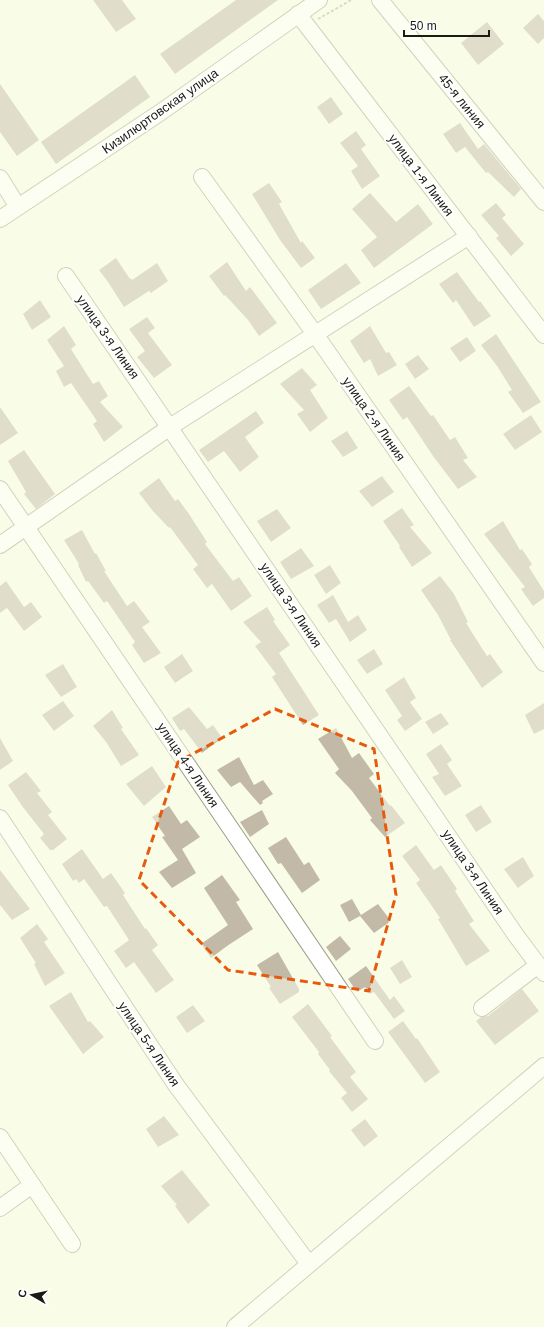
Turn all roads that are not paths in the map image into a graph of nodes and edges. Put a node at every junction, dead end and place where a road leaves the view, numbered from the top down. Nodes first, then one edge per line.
1 (319, 0) edge
2 (380, 0) edge
3 (303, 20) junction
4 (202, 177) dead end
5 (0, 178) edge
6 (544, 202) edge
7 (18, 207) junction
8 (0, 219) edge
9 (469, 236) junction
10 (66, 276) dead end
11 (315, 334) junction
12 (544, 335) edge
13 (170, 427) junction
14 (0, 489) edge
15 (26, 526) junction
16 (0, 545) edge
17 (544, 663) edge
18 (0, 818) edge
19 (541, 969) edge
20 (482, 1008) dead end
21 (375, 1041) dead end
22 (544, 1066) edge
23 (0, 1137) edge
24 (32, 1185) junction
25 (0, 1208) edge
26 (72, 1244) dead end
27 (309, 1264) junction
28 (235, 1327) edge

1 - 3 street, Кизилюртовская улица
2 - 6 street, 45-я линия
3 - 7 street, Кизилюртовская улица
3 - 9 street, улица 1-я Линия
4 - 11 street, улица 2-я Линия
5 - 7 street
7 - 8 street, Кизилюртовская улица
9 - 11 street
9 - 12 street, улица 1-я Линия
10 - 13 street, улица 3-я Линия
11 - 13 street
11 - 17 street, улица 2-я Линия
13 - 15 street
13 - 19 street, улица 3-я Линия
14 - 15 street, улица 4-я Линия
15 - 16 street
15 - 21 street, улица 4-я Линия
18 - 27 street, улица 5-я Линия
19 - 20 street
22 - 27 street
23 - 24 street
24 - 25 street
24 - 26 street
27 - 28 street

